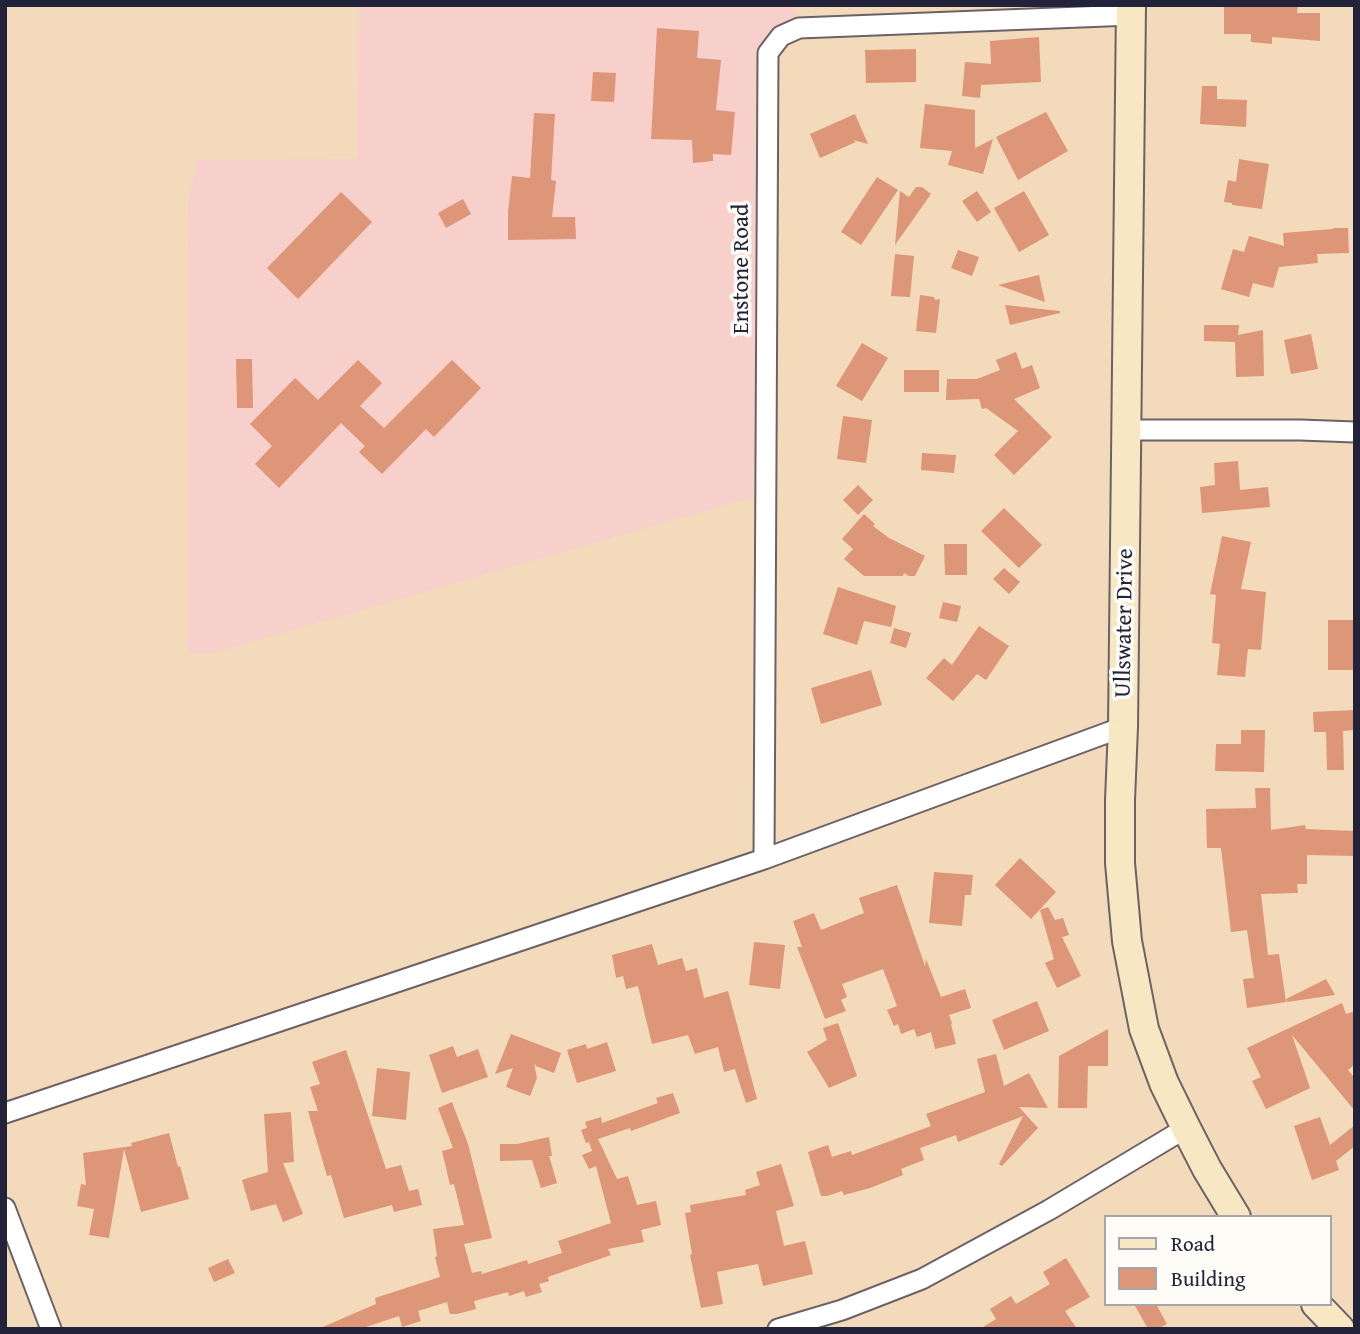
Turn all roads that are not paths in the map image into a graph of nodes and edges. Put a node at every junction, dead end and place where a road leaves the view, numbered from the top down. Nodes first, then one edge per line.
1 (1131, 10) edge
2 (1127, 430) junction
3 (1355, 432) edge
4 (1123, 727) junction
5 (764, 859) junction
6 (5, 1113) edge
7 (1186, 1128) junction
8 (5, 1208) edge
9 (1236, 1215) edge
10 (1318, 1306) edge
11 (51, 1329) edge
12 (778, 1329) edge
13 (1340, 1329) edge

1 - 2 street, Ullswater Drive
1 - 5 street, Enstone Road
2 - 3 street
2 - 4 street, Ullswater Drive
4 - 5 street
4 - 7 street, Ullswater Drive
5 - 6 street
7 - 9 street, Ullswater Drive
7 - 12 street
8 - 11 street
10 - 13 street

